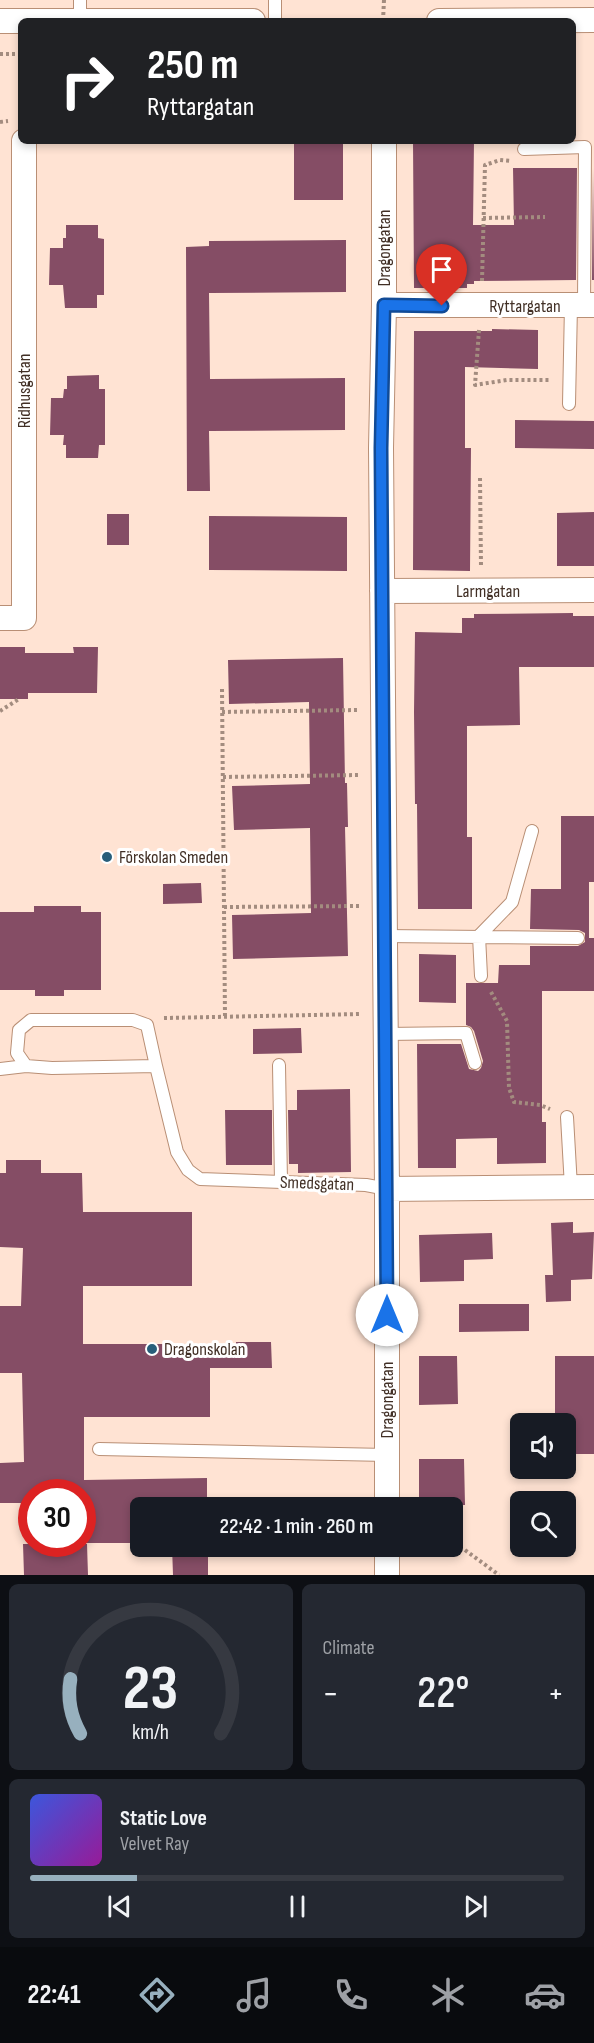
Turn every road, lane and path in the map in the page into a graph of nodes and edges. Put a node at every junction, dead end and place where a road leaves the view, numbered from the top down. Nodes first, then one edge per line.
1 (80, 0) edge
2 (275, 0) edge
3 (384, 0) edge
4 (80, 18) edge
5 (275, 18) edge
6 (383, 18) edge
7 (576, 20) edge
8 (594, 20) edge
9 (0, 21) edge
10 (18, 21) edge
11 (0, 54) edge
12 (18, 54) edge
13 (24, 144) edge
14 (384, 144) edge
15 (524, 148) dead end
16 (545, 217) dead end
17 (483, 218) dead end
18 (384, 305) junction
19 (583, 305) edge
20 (569, 404) dead end
21 (480, 478) dead end
22 (594, 590) edge
23 (382, 591) junction
24 (482, 591) junction
25 (0, 618) edge
26 (222, 689) dead end
27 (19, 699) dead end
28 (382, 709) junction
29 (0, 711) edge
30 (222, 712) junction
31 (382, 774) junction
32 (223, 777) junction
33 (532, 831) dead end
34 (384, 906) junction
35 (224, 907) junction
36 (384, 936) junction
37 (479, 936) junction
38 (578, 938) dead end
39 (481, 976) joint
40 (225, 1017) junction
41 (385, 1024) junction
42 (147, 1025) junction
43 (475, 1063) dead end
44 (279, 1065) dead end
45 (26, 1066) junction
46 (156, 1066) junction
47 (0, 1069) edge
48 (567, 1117) joint
49 (281, 1182) junction
50 (582, 1187) edge
51 (387, 1188) junction
52 (99, 1449) dead end
53 (387, 1455) junction
54 (387, 1497) edge
55 (463, 1550) edge
56 (387, 1557) edge
57 (387, 1575) edge
58 (499, 1575) edge

1 - 4 lane
2 - 5 lane
3 - 6 path
7 - 8 street
9 - 10 street
11 - 12 path
13 - 25 street, Ridhusgatan
14 - 18 street, Dragongatan
15 - 19 lane
16 - 17 path
18 - 19 street, Ryttargatan
18 - 23 street, Dragongatan
19 - 20 lane
21 - 24 path
22 - 24 street, Larmgatan
23 - 24 street, Larmgatan
23 - 28 street, Dragongatan
26 - 30 path
27 - 29 path
28 - 30 path
28 - 31 street, Dragongatan
30 - 32 path
31 - 32 path
31 - 34 street, Dragongatan
32 - 35 path
33 - 37 lane
34 - 35 path
34 - 36 street, Dragongatan
35 - 40 path
36 - 37 lane
36 - 41 street, Dragongatan
37 - 38 lane
37 - 39 lane
39 - 48 path
40 - 41 path
40 - 42 path
41 - 43 lane
41 - 51 street, Dragongatan
42 - 45 lane
42 - 46 lane, Smedsgatan
44 - 49 lane
45 - 46 lane
45 - 47 lane
46 - 49 lane, Smedsgatan
48 - 50 lane
49 - 51 lane, Smedsgatan
50 - 51 street, Smedsgatan
51 - 53 street, Dragongatan
52 - 53 lane
53 - 54 street, Dragongatan
55 - 58 path
56 - 57 street

